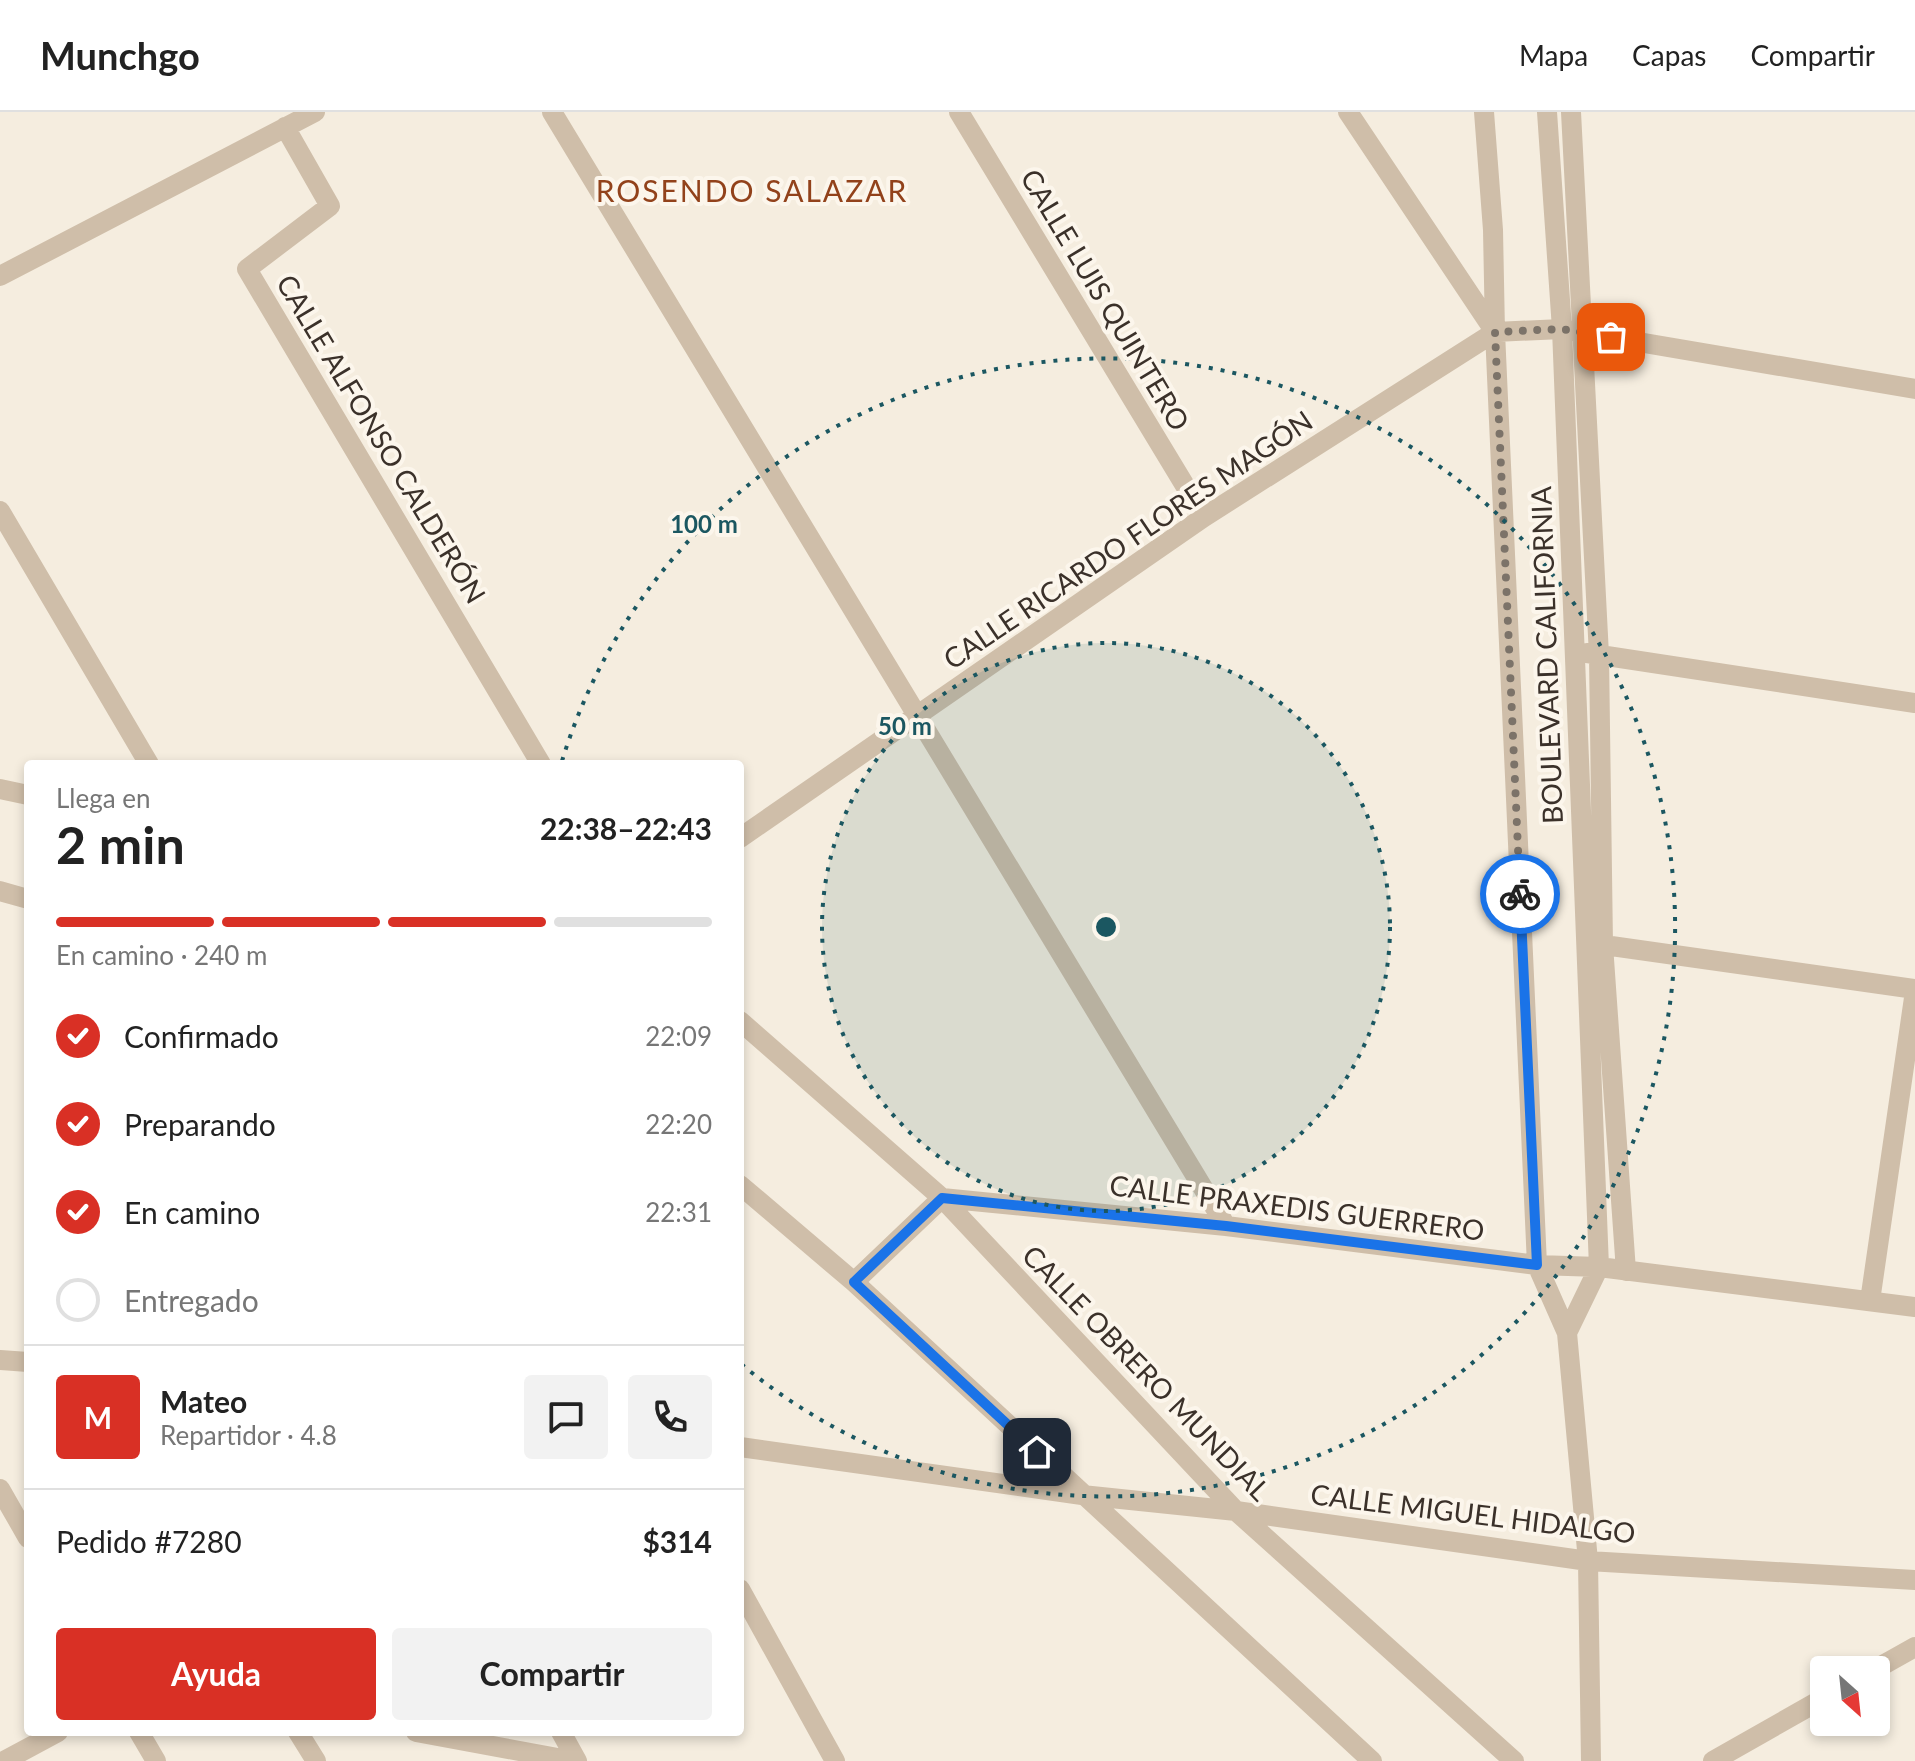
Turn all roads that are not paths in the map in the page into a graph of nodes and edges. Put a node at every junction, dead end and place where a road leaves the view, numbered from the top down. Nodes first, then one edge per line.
1 (315, 112) edge
2 (552, 112) edge
3 (959, 112) edge
4 (1348, 112) edge
5 (1484, 112) edge
6 (1547, 112) edge
7 (1571, 112) edge
8 (285, 127) junction
9 (0, 276) edge
10 (1571, 330) junction
11 (1495, 332) junction
12 (1915, 389) edge
13 (0, 511) edge
14 (1204, 517) junction
15 (1575, 651) junction
16 (1599, 655) junction
17 (1915, 703) edge
18 (918, 716) junction
19 (147, 760) edge
20 (539, 760) edge
21 (0, 789) edge
22 (24, 794) edge
23 (744, 835) edge
24 (0, 891) edge
25 (24, 898) edge
26 (1594, 944) junction
27 (1915, 990) edge
28 (744, 1025) edge
29 (744, 1188) edge
30 (942, 1198) junction
31 (1226, 1226) junction
32 (1537, 1265) junction
33 (1599, 1267) junction
34 (1626, 1271) junction
35 (854, 1282) junction
36 (1870, 1301) junction
37 (1915, 1307) edge
38 (1567, 1333) junction
39 (0, 1360) edge
40 (24, 1362) edge
41 (744, 1448) edge
42 (0, 1489) edge
43 (1082, 1495) junction
44 (1236, 1511) junction
45 (24, 1531) edge
46 (1588, 1561) junction
47 (1915, 1580) edge
48 (744, 1596) edge
49 (1915, 1647) edge
50 (1890, 1661) edge
51 (1810, 1706) edge
52 (51, 1736) edge
53 (141, 1736) edge
54 (300, 1736) edge
55 (438, 1736) edge
56 (563, 1736) edge
57 (4, 1761) edge
58 (156, 1761) edge
59 (316, 1761) edge
60 (576, 1761) edge
61 (835, 1761) edge
62 (1372, 1761) edge
63 (1514, 1761) edge
64 (1591, 1761) edge
65 (1713, 1761) edge

1 - 8 street
2 - 18 street
3 - 14 street, CALLE LUIS QUINTERO
4 - 11 street
5 - 11 street, BOULEVARD CALIFORNIA
6 - 10 street, BOULEVARD CALIFORNIA
7 - 10 street
8 - 9 street
8 - 20 street, CALLE ALFONSO CALDERÓN
10 - 11 street, CALLE RICARDO FLORES MAGÓN
10 - 12 street, CALLE RICARDO FLORES MAGÓN
10 - 15 street, BOULEVARD CALIFORNIA
10 - 16 street
11 - 14 street, CALLE RICARDO FLORES MAGÓN
11 - 32 street, BOULEVARD CALIFORNIA
13 - 19 street
14 - 18 street, CALLE RICARDO FLORES MAGÓN
15 - 16 street
15 - 26 street, BOULEVARD CALIFORNIA
16 - 17 street
16 - 26 street
18 - 23 street, CALLE RICARDO FLORES MAGÓN
18 - 31 street
21 - 22 street
24 - 25 street
26 - 27 street
26 - 33 street, BOULEVARD CALIFORNIA
26 - 34 street
27 - 36 street
28 - 30 street, CALLE OBRERO MUNDIAL
29 - 35 street
30 - 31 street, CALLE PRAXEDIS GUERRERO
30 - 35 street
30 - 44 street, CALLE OBRERO MUNDIAL
31 - 32 street, CALLE PRAXEDIS GUERRERO
32 - 33 street, CALLE PRAXEDIS GUERRERO
32 - 38 street, BOULEVARD CALIFORNIA
33 - 34 street, CALLE PRAXEDIS GUERRERO
33 - 38 street, BOULEVARD CALIFORNIA
34 - 36 street, CALLE PRAXEDIS GUERRERO
35 - 43 street
36 - 37 street, CALLE PRAXEDIS GUERRERO
38 - 46 street, BOULEVARD CALIFORNIA
39 - 40 street
41 - 43 street, CALLE MIGUEL HIDALGO
42 - 45 street
43 - 44 street, CALLE MIGUEL HIDALGO
43 - 62 street
44 - 46 street, CALLE MIGUEL HIDALGO
44 - 63 street, CALLE OBRERO MUNDIAL
46 - 47 street, CALLE MIGUEL HIDALGO
46 - 64 street, BOULEVARD CALIFORNIA
48 - 61 street
49 - 50 street
51 - 65 street
52 - 57 street
53 - 58 street
54 - 59 street
55 - 60 street
56 - 60 street

